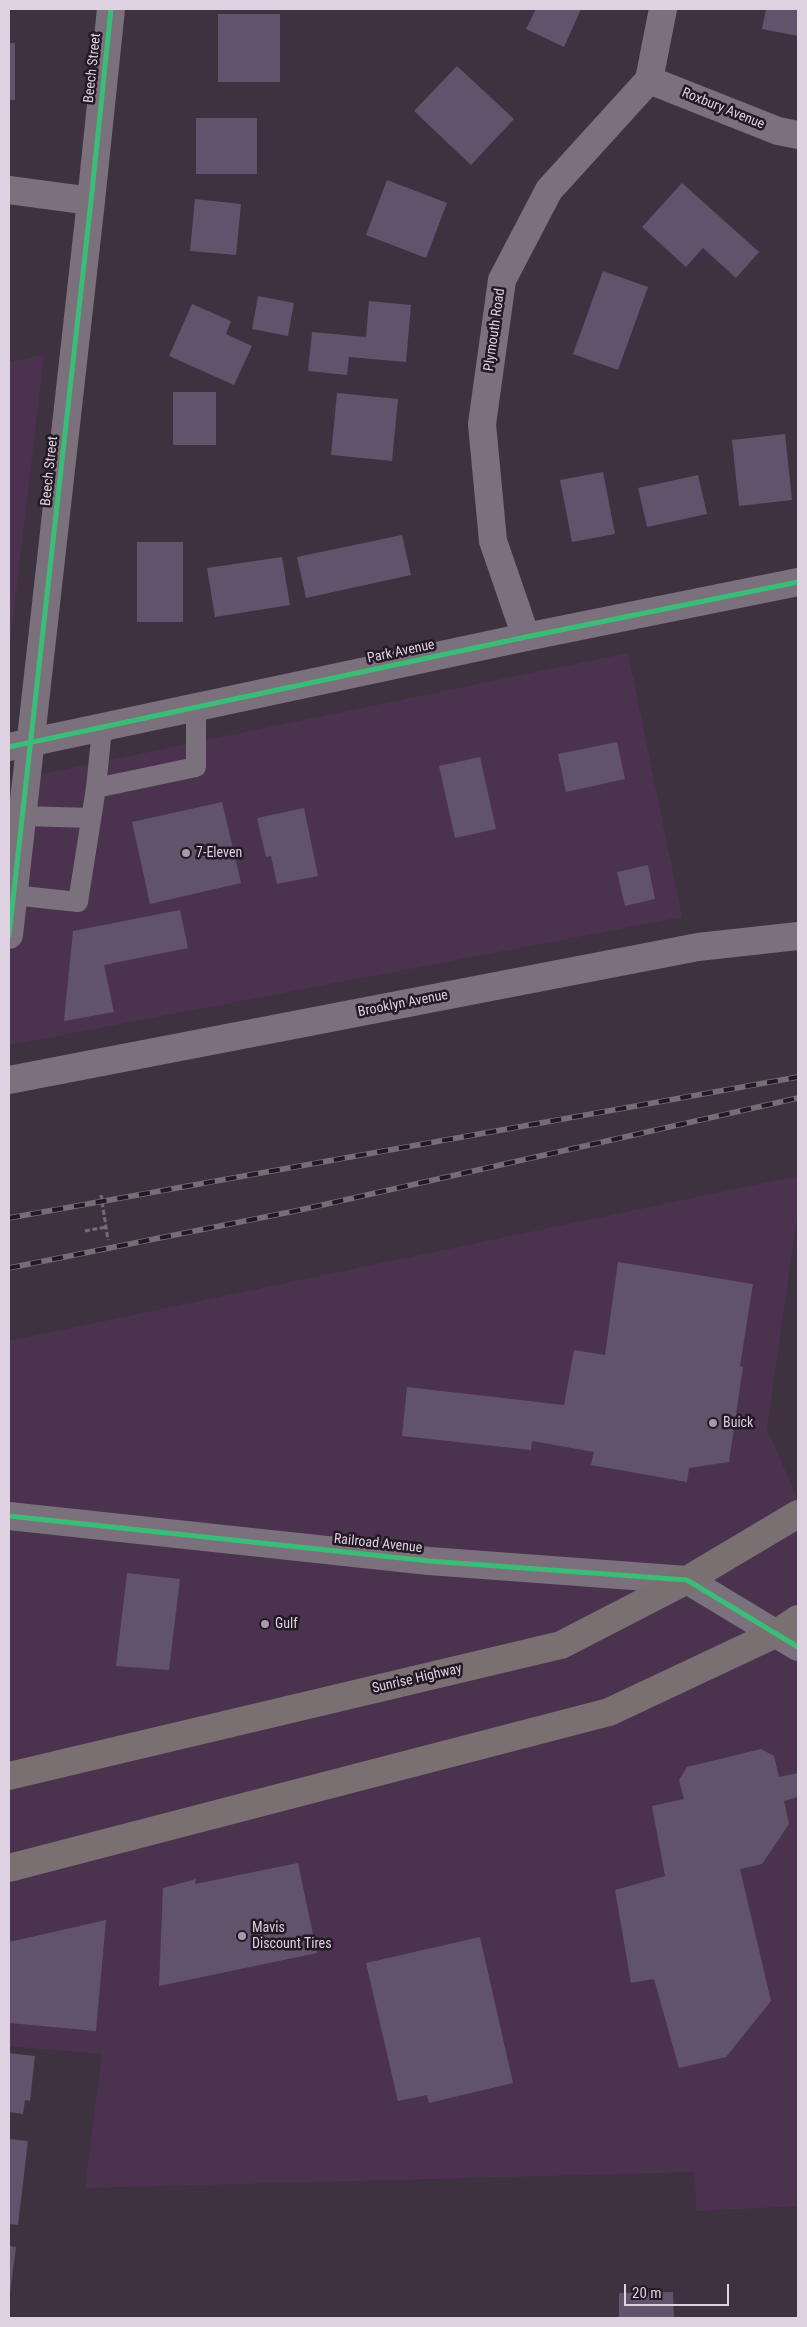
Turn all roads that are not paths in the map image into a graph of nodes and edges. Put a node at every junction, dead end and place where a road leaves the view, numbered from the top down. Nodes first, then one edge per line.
1 (111, 9) edge
2 (663, 9) edge
3 (649, 80) junction
4 (798, 135) edge
5 (9, 190) edge
6 (91, 201) junction
7 (798, 582) edge
8 (526, 637) junction
9 (196, 707) junction
10 (102, 729) junction
11 (19, 745) edge
12 (96, 788) junction
13 (22, 816) junction
14 (91, 818) junction
15 (13, 895) junction
16 (9, 935) edge
17 (798, 936) edge
18 (9, 1080) edge
19 (798, 1514) edge
20 (9, 1516) edge
21 (687, 1580) junction
22 (791, 1633) edge
23 (9, 1776) edge
24 (9, 1868) edge

1 - 6 street, Beech Street
2 - 3 street
3 - 4 street, Roxbury Avenue
3 - 8 street, Plymouth Road
5 - 6 street
6 - 11 street, Beech Street
7 - 8 street, Park Avenue
8 - 9 street, Park Avenue
9 - 10 street, Park Avenue
9 - 12 lane
10 - 11 street, Park Avenue
10 - 12 lane
11 - 13 street, Beech Street
12 - 14 lane
13 - 14 lane
13 - 15 street, Beech Street
14 - 15 lane
15 - 16 street, Beech Street
17 - 18 street, Brooklyn Avenue
19 - 21 highway, Sunrise Highway
20 - 21 street, Railroad Avenue
21 - 22 street, Railroad Avenue
21 - 23 highway, Sunrise Highway
22 - 24 highway

